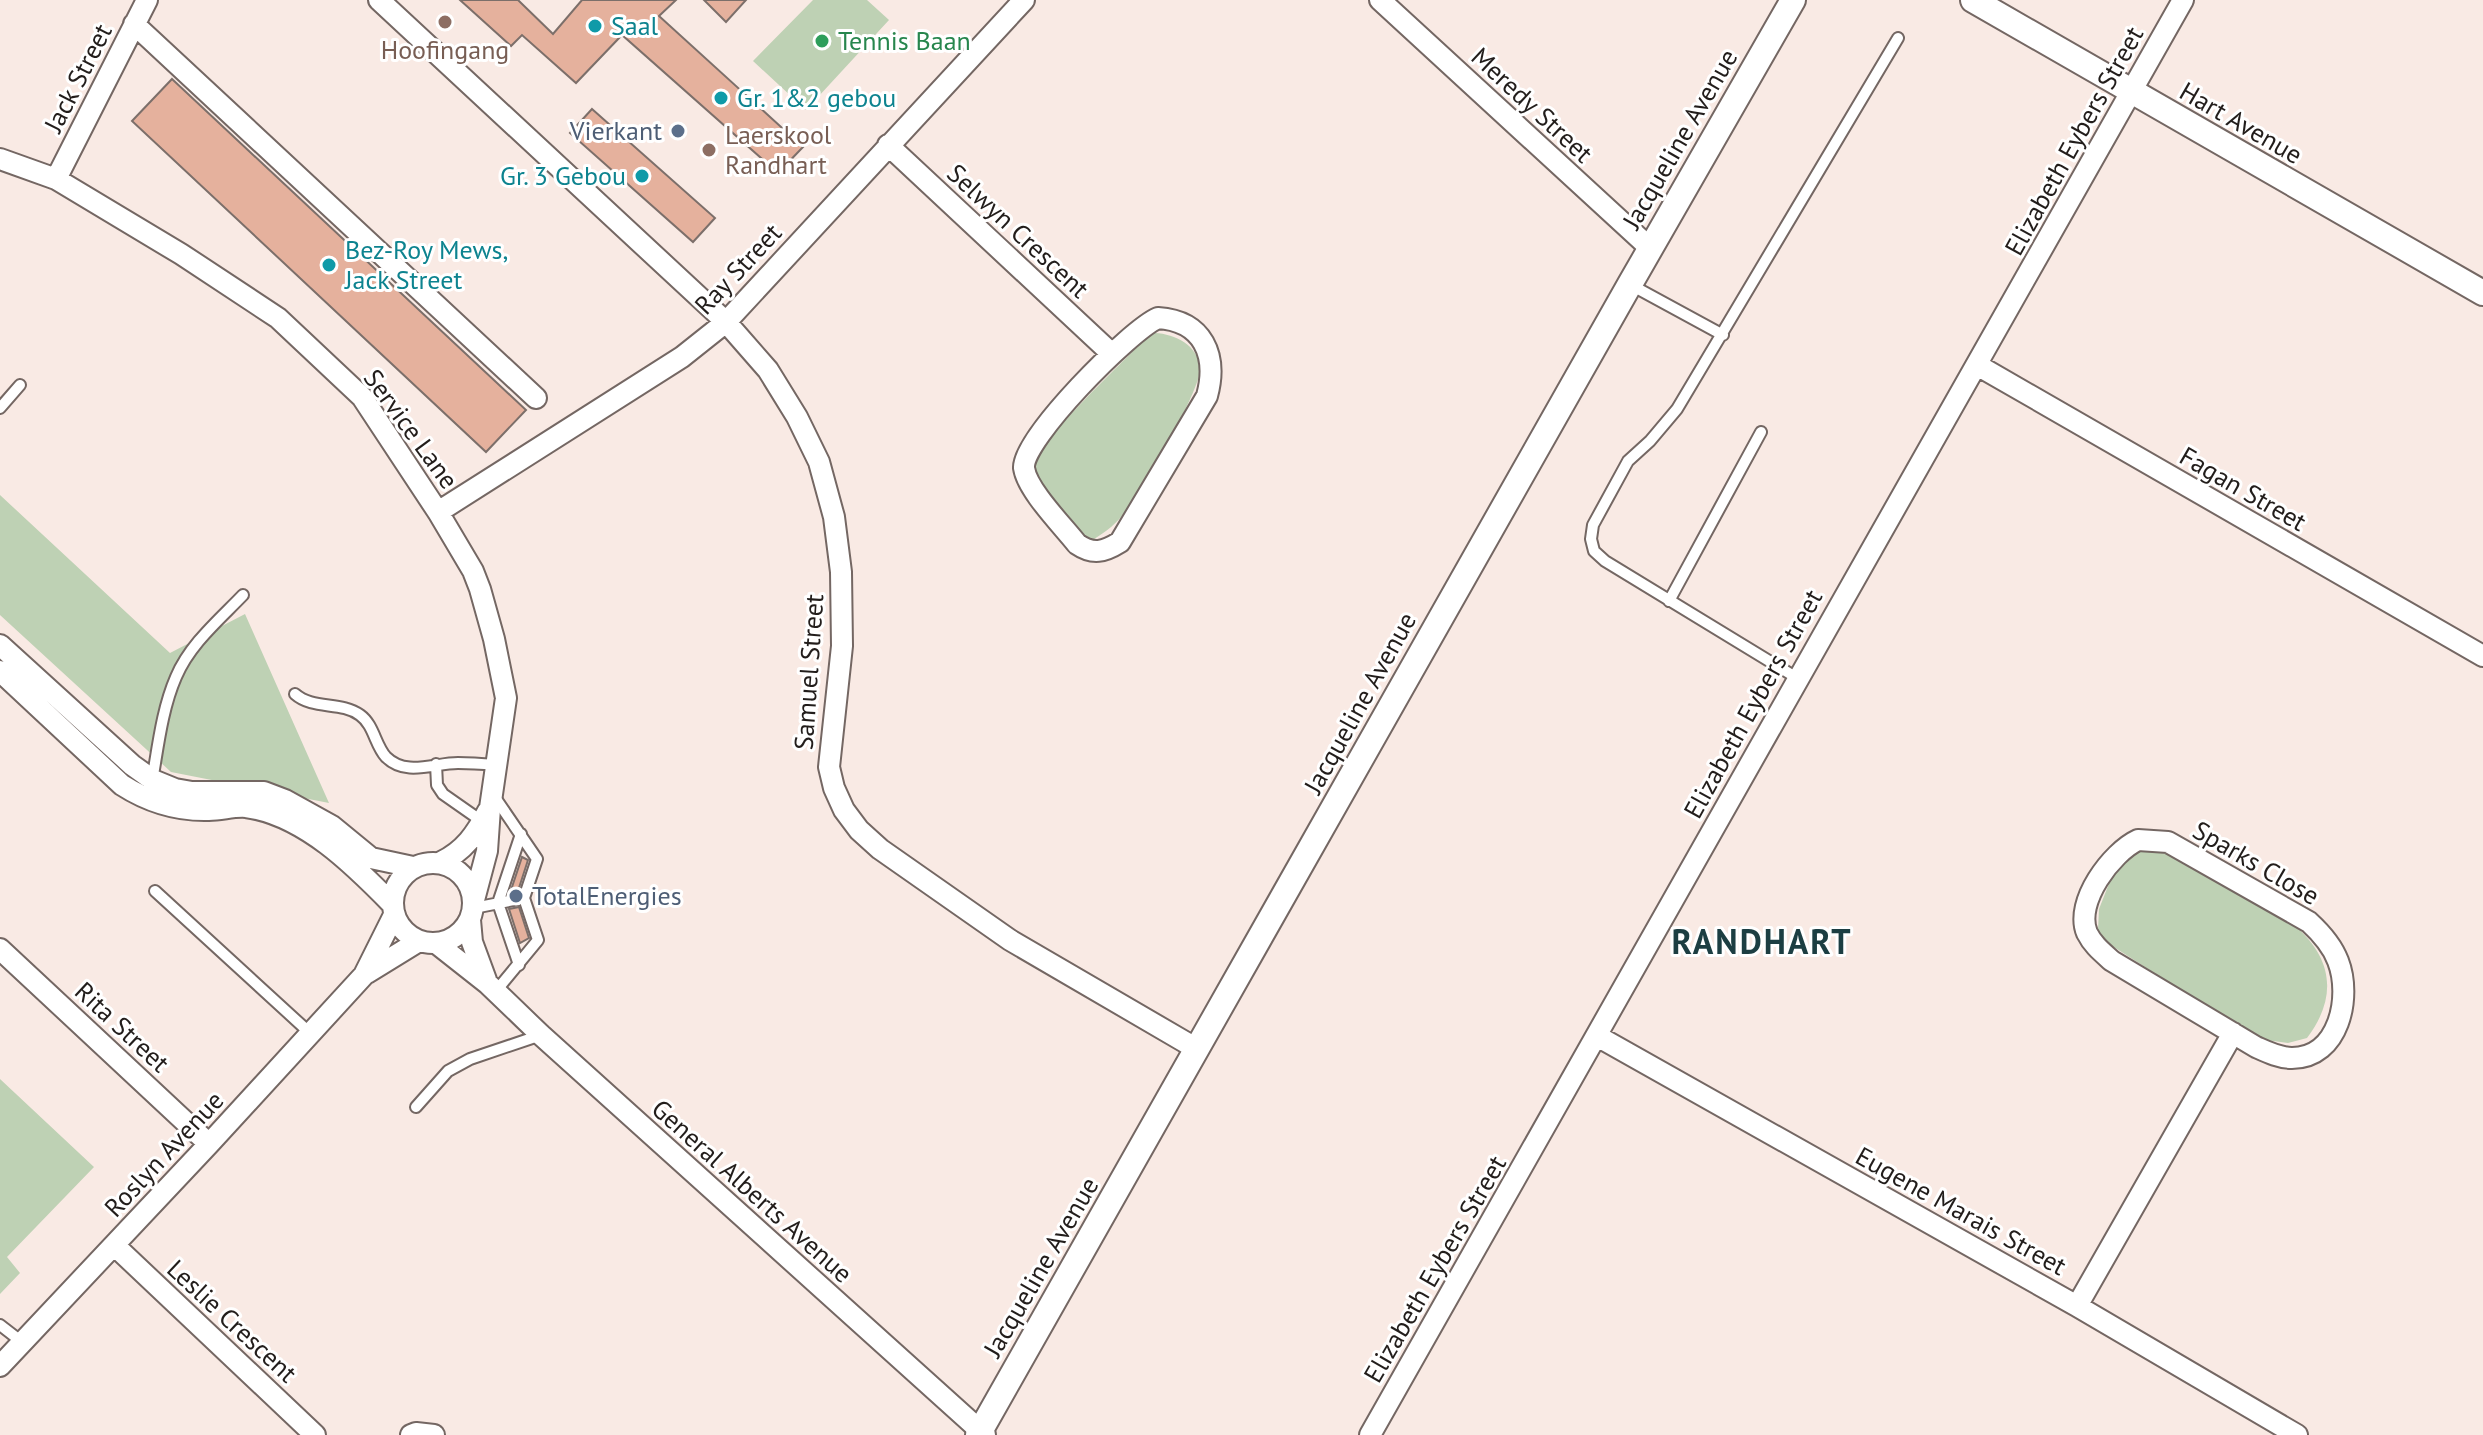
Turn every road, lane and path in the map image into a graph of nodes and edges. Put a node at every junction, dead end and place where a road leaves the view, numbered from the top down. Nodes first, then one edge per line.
1 (147, 0) edge
2 (379, 0) edge
3 (1024, 0) edge
4 (1380, 0) edge
5 (1793, 0) edge
6 (1973, 0) edge
7 (2183, 0) edge
8 (134, 24) junction
9 (1898, 38) dead end
10 (2132, 92) junction
11 (888, 145) junction
12 (0, 159) edge
13 (56, 179) junction
14 (1650, 248) junction
15 (1630, 284) junction
16 (2483, 293) edge
17 (726, 322) junction
18 (1723, 335) junction
19 (1112, 354) junction
20 (1977, 365) junction
21 (20, 385) dead end
22 (536, 398) dead end
23 (0, 408) edge
24 (1761, 432) dead end
25 (438, 512) junction
26 (243, 595) dead end
27 (1669, 601) junction
28 (0, 645) edge
29 (2483, 656) edge
30 (9, 671) edge
31 (1797, 678) junction
32 (295, 694) dead end
33 (436, 764) junction
34 (496, 765) junction
35 (151, 790) junction
36 (488, 808) junction
37 (521, 834) junction
38 (441, 862) junction
39 (413, 867) junction
40 (155, 891) dead end
41 (524, 898) junction
42 (498, 903) junction
43 (472, 909) junction
44 (394, 910) junction
45 (428, 942) junction
46 (0, 949) edge
47 (519, 965) junction
48 (364, 975) junction
49 (492, 987) junction
50 (310, 1033) junction
51 (2233, 1033) junction
52 (541, 1035) junction
53 (1597, 1036) junction
54 (1197, 1049) junction
55 (416, 1107) dead end
56 (209, 1144) junction
57 (114, 1245) junction
58 (2077, 1306) junction
59 (0, 1325) edge
60 (22, 1342) junction
61 (0, 1366) edge
62 (981, 1434) edge
63 (315, 1435) edge
64 (411, 1435) edge
65 (434, 1435) edge
66 (1370, 1435) edge
67 (2297, 1435) edge

1 - 8 street, Jack Street
2 - 17 street, Samuel Street
3 - 11 street, Ray Street
4 - 14 street, Meredy Street
5 - 14 street, Jacqueline Avenue
6 - 10 street, Hart Avenue
7 - 10 street, Elizabeth Eybers Street
8 - 13 street, Jack Street
8 - 22 street
9 - 18 lane
10 - 16 street, Hart Avenue
10 - 20 street, Elizabeth Eybers Street
11 - 17 street, Ray Street
11 - 19 street, Selwyn Crescent
12 - 13 street, Service Lane
13 - 25 street, Service Lane
14 - 15 street, Jacqueline Avenue
15 - 18 lane
15 - 54 street, Jacqueline Avenue
17 - 25 street, Ray Street
17 - 54 street, Samuel Street
18 - 27 lane
19 - 19 street
20 - 29 street, Fagan Street
20 - 31 street, Elizabeth Eybers Street
21 - 23 lane
24 - 27 lane
25 - 34 street, Service Lane
26 - 35 lane
27 - 31 lane
28 - 30 street
30 - 35 street
31 - 53 street, Elizabeth Eybers Street
32 - 33 lane
33 - 34 lane
33 - 36 lane
34 - 36 street, Service Lane
35 - 39 street
35 - 44 street
36 - 37 lane
36 - 38 street
36 - 43 street, Service Lane
37 - 41 lane
37 - 42 lane
38 - 39 street
38 - 43 street
39 - 44 street
40 - 50 lane
41 - 42 lane
41 - 47 lane
42 - 43 lane
42 - 47 lane
43 - 45 street
43 - 49 street
44 - 45 street
44 - 48 street
45 - 48 street
45 - 49 street, General Alberts Avenue
46 - 56 street, Rita Street
47 - 49 lane
48 - 50 street, Roslyn Avenue
49 - 52 street, General Alberts Avenue
50 - 56 street, Roslyn Avenue
51 - 51 street, Sparks Close
51 - 58 street
52 - 55 lane
52 - 62 street, General Alberts Avenue
53 - 58 street, Eugene Marais Street
53 - 66 street, Elizabeth Eybers Street
54 - 62 street, Jacqueline Avenue
56 - 57 street, Roslyn Avenue
57 - 60 street, Roslyn Avenue
57 - 63 street, Leslie Crescent
58 - 67 street, Eugene Marais Street
59 - 60 lane
60 - 61 street, Roslyn Avenue
64 - 65 street

